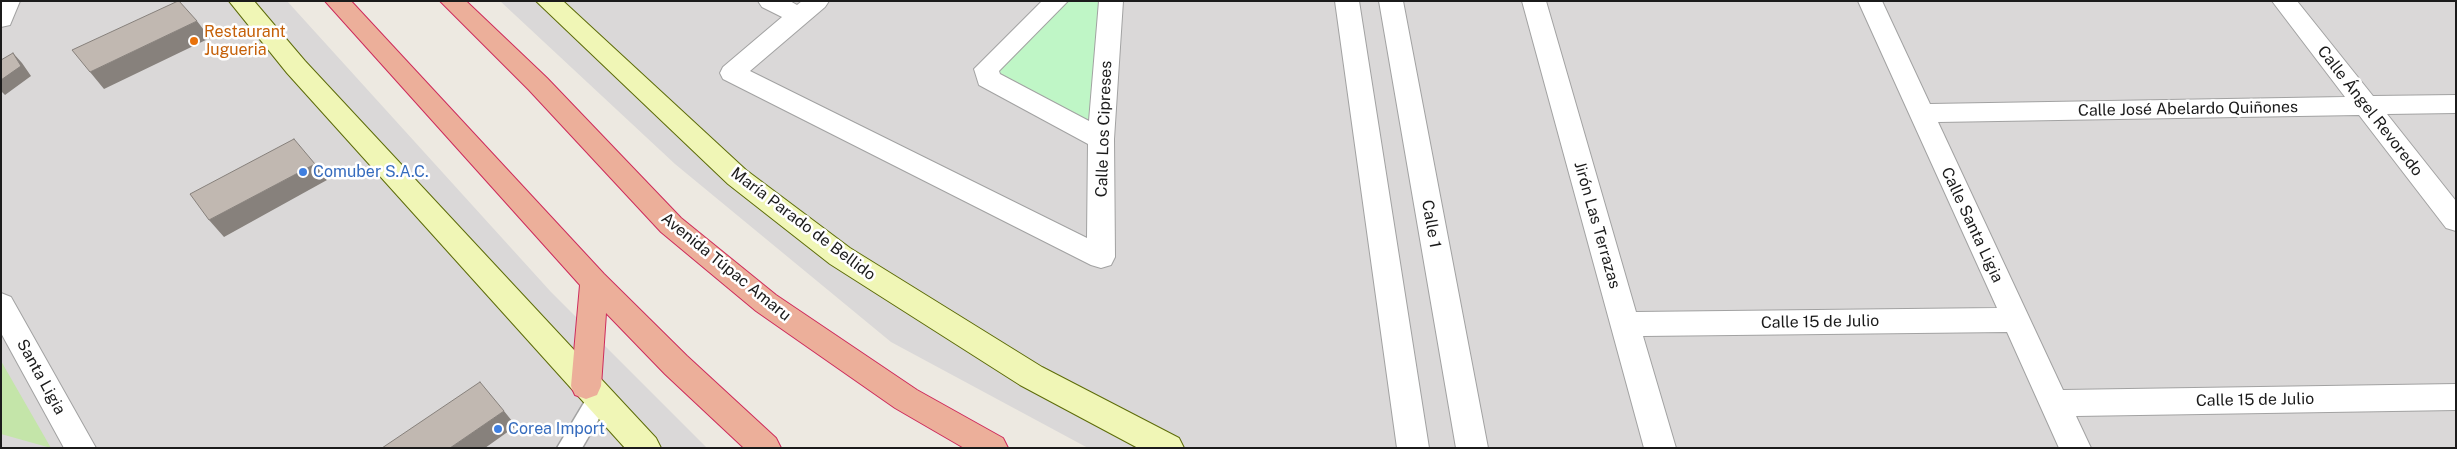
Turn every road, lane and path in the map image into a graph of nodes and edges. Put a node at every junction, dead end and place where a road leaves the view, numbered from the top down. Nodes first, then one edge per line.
1 (8, 1) edge
2 (242, 1) edge
3 (337, 1) edge
4 (452, 1) edge
5 (548, 1) edge
6 (770, 1) edge
7 (1056, 1) edge
8 (1111, 1) edge
9 (1347, 1) edge
10 (1390, 1) edge
11 (1534, 1) edge
12 (1870, 1) edge
13 (2284, 1) edge
14 (808, 8) edge
15 (1, 18) edge
16 (2456, 104) edge
17 (2366, 106) junction
18 (1921, 113) junction
19 (1101, 139) junction
20 (2456, 220) edge
21 (594, 282) junction
22 (1, 305) edge
23 (2016, 320) junction
24 (1625, 324) junction
25 (592, 392) junction
26 (2456, 397) edge
27 (2054, 403) junction
28 (80, 448) edge
29 (569, 448) edge
30 (645, 448) edge
31 (765, 448) edge
32 (992, 448) edge
33 (1168, 448) edge
34 (1413, 448) edge
35 (1472, 448) edge
36 (1660, 448) edge
37 (2075, 448) edge

1 - 15 street
2 - 25 main road
3 - 21 highway
4 - 32 highway, Avenida Túpac Amaru
5 - 33 main road, María Parado de Bellido
6 - 14 street
7 - 19 street
8 - 19 street, Calle Los Cipreses
9 - 34 street
10 - 35 street, Calle 1
11 - 24 street, Jirón Las Terrazas
12 - 18 street, Calle Santa Ligia
13 - 17 street, Calle Ángel Revoredo
14 - 19 street, Calle Los Cipreses
16 - 17 street, Calle José Abelardo Quiñones
17 - 18 street, Calle José Abelardo Quiñones
17 - 20 street, Calle Ángel Revoredo
18 - 23 street, Calle Santa Ligia
21 - 25 highway
21 - 31 highway
22 - 28 street, Santa Ligia
23 - 24 street, Calle 15 de Julio
23 - 27 street, Calle Santa Ligia
24 - 36 street, Jirón Las Terrazas
25 - 29 lane
25 - 30 main road
26 - 27 street, Calle 15 de Julio
27 - 37 street, Calle Santa Ligia

